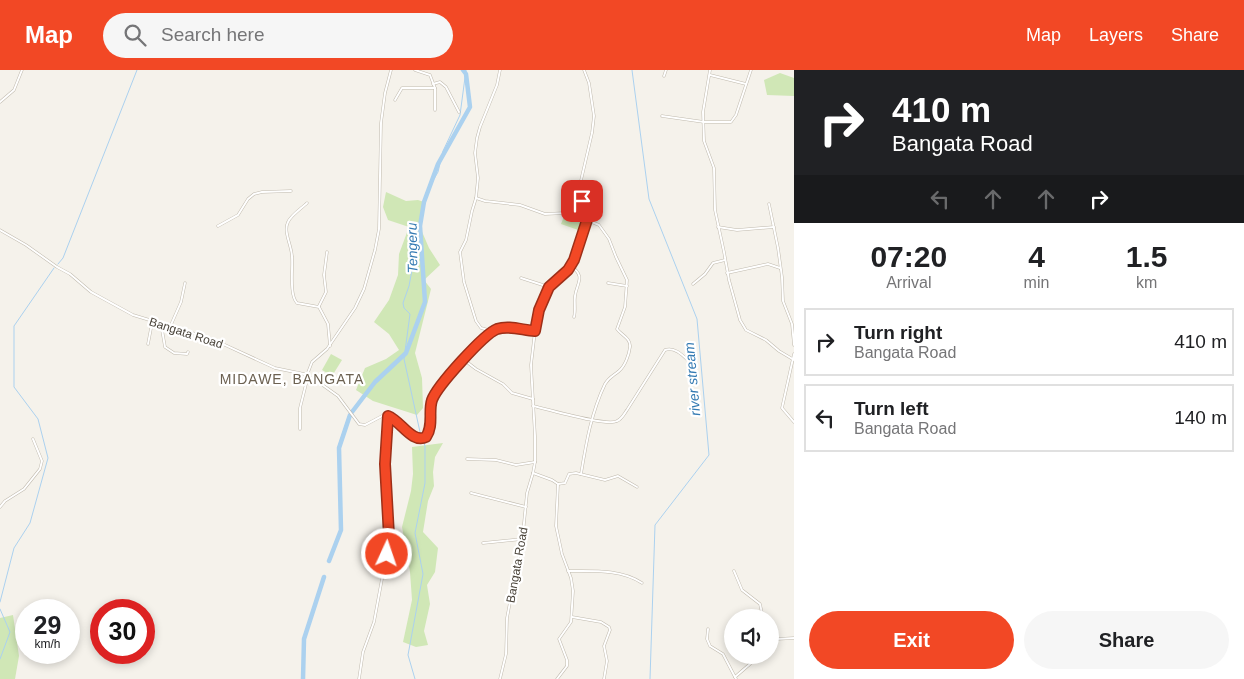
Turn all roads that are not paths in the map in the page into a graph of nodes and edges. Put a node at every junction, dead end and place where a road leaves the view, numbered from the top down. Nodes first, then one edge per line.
1 (22, 70) edge
2 (391, 70) edge
3 (415, 70) edge
4 (500, 70) edge
5 (584, 70) edge
6 (666, 70) edge
7 (710, 70) edge
8 (751, 70) edge
9 (710, 75) junction
10 (664, 76) dead end
11 (433, 84) junction
12 (746, 84) junction
13 (435, 88) junction
14 (395, 100) dead end
15 (0, 102) edge
16 (435, 110) dead end
17 (459, 112) dead end
18 (662, 116) dead end
19 (704, 122) junction
20 (291, 191) dead end
21 (476, 198) junction
22 (307, 203) dead end
23 (769, 204) dead end
24 (587, 220) junction
25 (218, 226) dead end
26 (718, 227) junction
27 (774, 228) junction
28 (0, 230) edge
29 (327, 252) dead end
30 (725, 260) junction
31 (571, 266) junction
32 (780, 268) junction
33 (727, 273) junction
34 (521, 278) dead end
35 (184, 283) dead end
36 (608, 283) dead end
37 (693, 284) dead end
38 (627, 286) junction
39 (549, 287) junction
40 (318, 306) junction
41 (574, 318) dead end
42 (152, 322) junction
43 (161, 324) junction
44 (170, 327) junction
45 (492, 331) junction
46 (535, 331) junction
47 (148, 344) dead end
48 (794, 345) edge
49 (330, 346) junction
50 (188, 352) dead end
51 (794, 354) edge
52 (463, 359) junction
53 (793, 360) edge
54 (693, 365) dead end
55 (307, 376) junction
56 (532, 400) junction
57 (533, 406) junction
58 (388, 416) junction
59 (592, 420) junction
60 (794, 422) edge
61 (300, 429) dead end
62 (33, 439) dead end
63 (467, 459) dead end
64 (535, 462) junction
65 (533, 473) junction
66 (581, 474) junction
67 (558, 484) junction
68 (637, 487) dead end
69 (471, 493) dead end
70 (526, 507) junction
71 (0, 508) edge
72 (522, 539) junction
73 (483, 543) dead end
74 (734, 571) dead end
75 (568, 572) junction
76 (642, 583) dead end
77 (761, 609) edge
78 (572, 617) junction
79 (708, 629) dead end
80 (794, 638) edge
81 (779, 640) edge
82 (750, 664) edge
83 (735, 678) edge
84 (359, 679) edge
85 (500, 679) edge
86 (557, 679) edge
87 (604, 679) edge

1 - 15 street
2 - 49 street
3 - 11 street
4 - 21 street
5 - 24 street
6 - 10 street
7 - 9 street
8 - 12 street
9 - 12 street
9 - 19 street
11 - 13 street
11 - 17 street
12 - 19 street
13 - 14 street
13 - 16 street
18 - 19 street
19 - 26 street
20 - 25 street
21 - 24 street
21 - 45 street
22 - 40 street
23 - 27 street
24 - 31 street, Bangata Road
24 - 38 street
26 - 27 street
26 - 30 street
27 - 32 street
28 - 42 street, Bangata Road
29 - 40 street
30 - 33 street
30 - 37 street
31 - 39 street, Bangata Road
31 - 41 street
32 - 33 street
32 - 48 street
33 - 53 street
34 - 39 street
35 - 44 street
36 - 38 street
38 - 59 street
39 - 46 street, Bangata Road
40 - 49 street
42 - 43 street, Bangata Road
42 - 47 street
43 - 44 street, Bangata Road
43 - 50 street
44 - 55 street, Bangata Road
45 - 46 street
45 - 52 street
46 - 56 street, Bangata Road
49 - 55 street
51 - 53 street
52 - 56 street
52 - 58 street
53 - 60 street
54 - 59 street
55 - 58 street, Bangata Road
55 - 61 street
56 - 57 street, Bangata Road
57 - 59 street
57 - 64 street, Bangata Road
58 - 84 street
59 - 66 street
62 - 71 street
63 - 64 street
64 - 65 street, Bangata Road
65 - 67 street
65 - 70 street, Bangata Road
66 - 67 street
66 - 68 street
67 - 75 street
69 - 70 street
70 - 72 street, Bangata Road
72 - 73 street
72 - 85 street, Bangata Road
74 - 77 street
75 - 76 street
75 - 78 street
78 - 86 street
78 - 87 street
79 - 83 street
80 - 81 street
82 - 83 street

